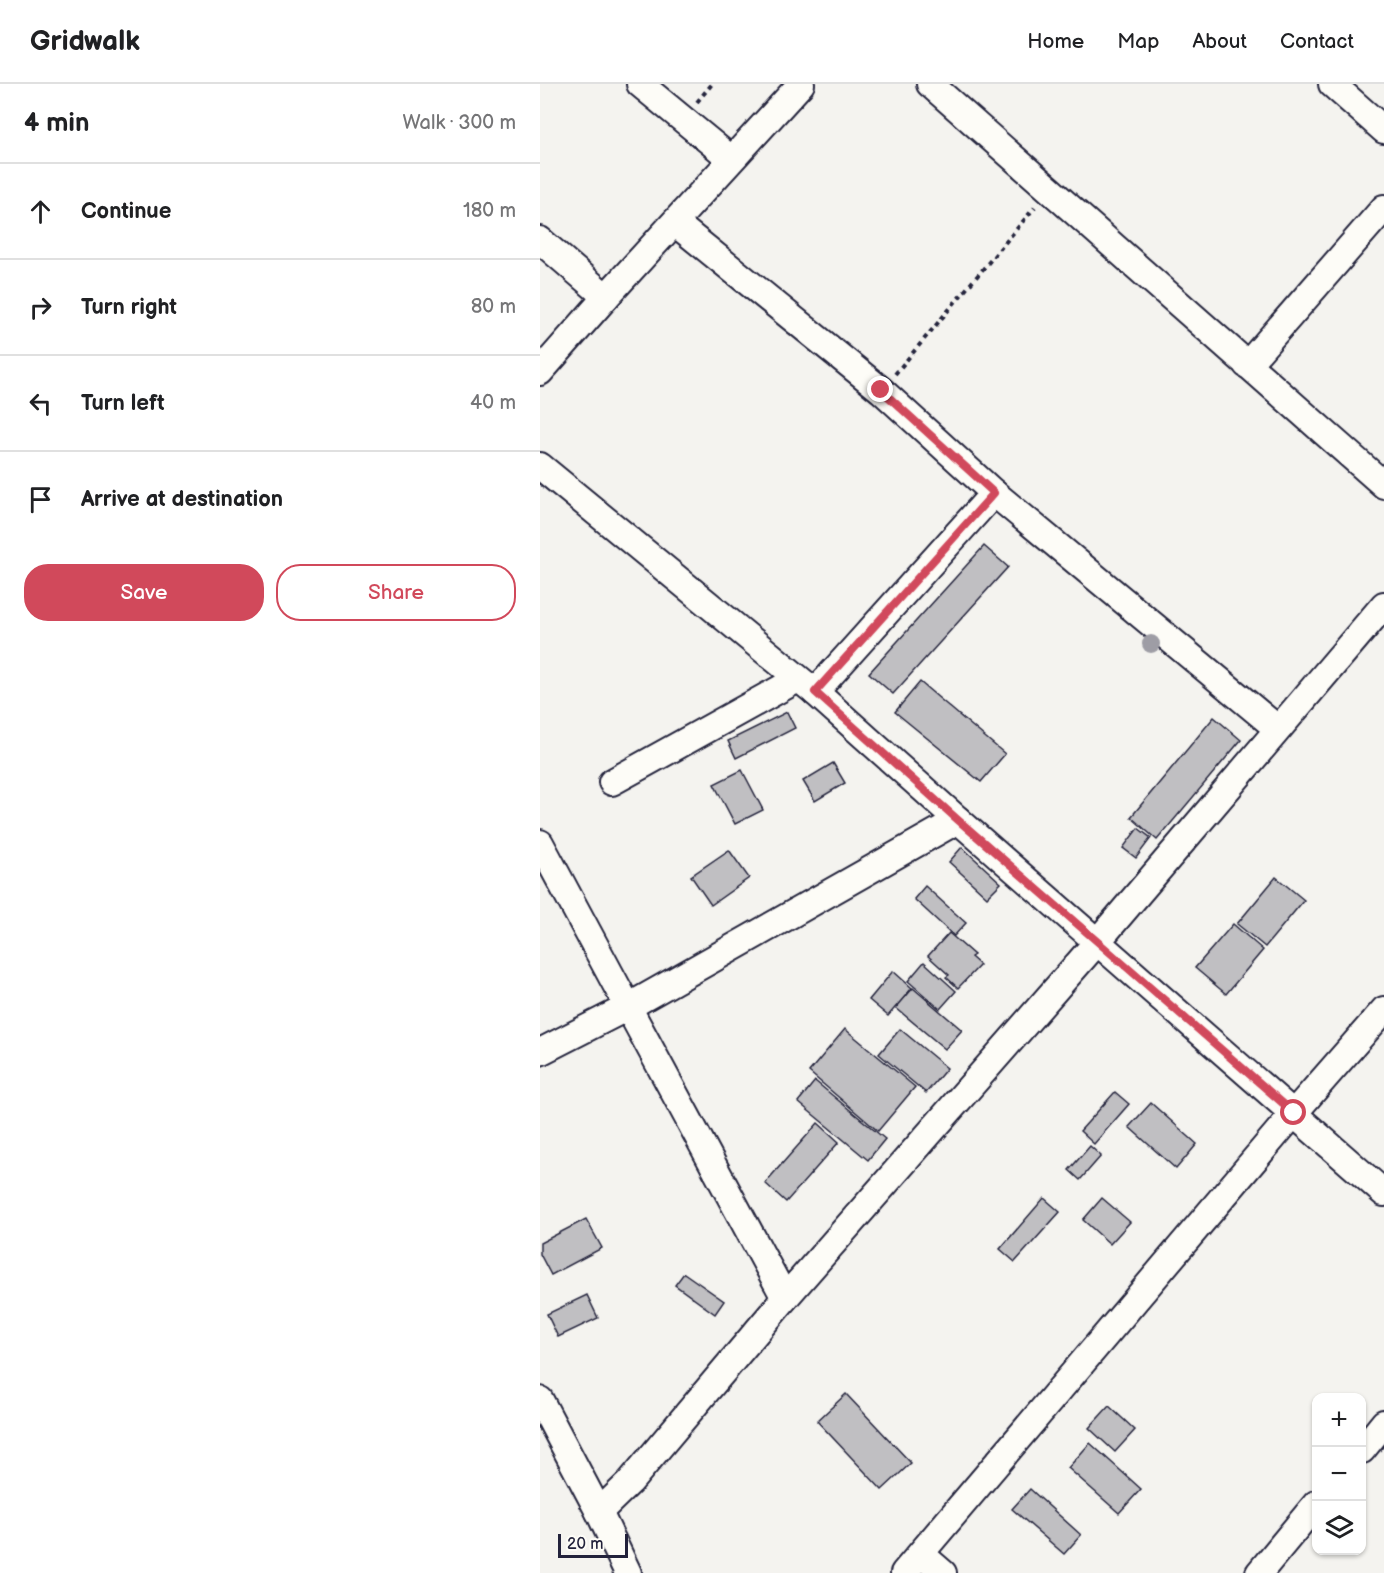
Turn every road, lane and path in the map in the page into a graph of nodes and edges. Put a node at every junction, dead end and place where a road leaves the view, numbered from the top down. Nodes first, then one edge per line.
1 (640, 84) edge
2 (801, 84) edge
3 (930, 84) edge
4 (1332, 84) edge
5 (1384, 130) edge
6 (731, 159) junction
7 (1050, 189) junction
8 (1384, 208) edge
9 (675, 223) junction
10 (540, 240) edge
11 (606, 297) junction
12 (1246, 365) junction
13 (540, 372) edge
14 (881, 390) junction
15 (540, 466) edge
16 (1384, 485) edge
17 (994, 493) junction
18 (1384, 605) edge
19 (807, 686) junction
20 (1278, 729) junction
21 (612, 782) dead end
22 (958, 820) junction
23 (540, 843) edge
24 (1097, 942) junction
25 (628, 1008) junction
26 (1384, 1010) edge
27 (540, 1052) edge
28 (1294, 1113) junction
29 (1384, 1193) edge
30 (786, 1298) junction
31 (540, 1400) edge
32 (1384, 1423) edge
33 (1364, 1447) edge
34 (1312, 1510) edge
35 (599, 1512) junction
36 (921, 1554) junction
37 (628, 1573) edge
38 (904, 1573) edge
39 (943, 1573) edge
40 (1258, 1573) edge

1 - 6 street
2 - 6 street
3 - 7 street
4 - 5 street
6 - 9 street
7 - 12 street
7 - 14 path
8 - 12 street
9 - 11 street
9 - 14 street
10 - 11 street
11 - 13 street
12 - 16 street
14 - 17 street
15 - 19 street
17 - 19 street
17 - 20 street
18 - 20 street
19 - 21 street
19 - 22 street
20 - 24 street
22 - 24 street
22 - 25 street
23 - 25 street
24 - 28 street
24 - 30 street
25 - 27 street
25 - 30 street
26 - 28 street
28 - 29 street
28 - 36 street
30 - 35 street
31 - 35 street
32 - 33 street
34 - 40 street
35 - 37 street
36 - 38 street
36 - 39 street

